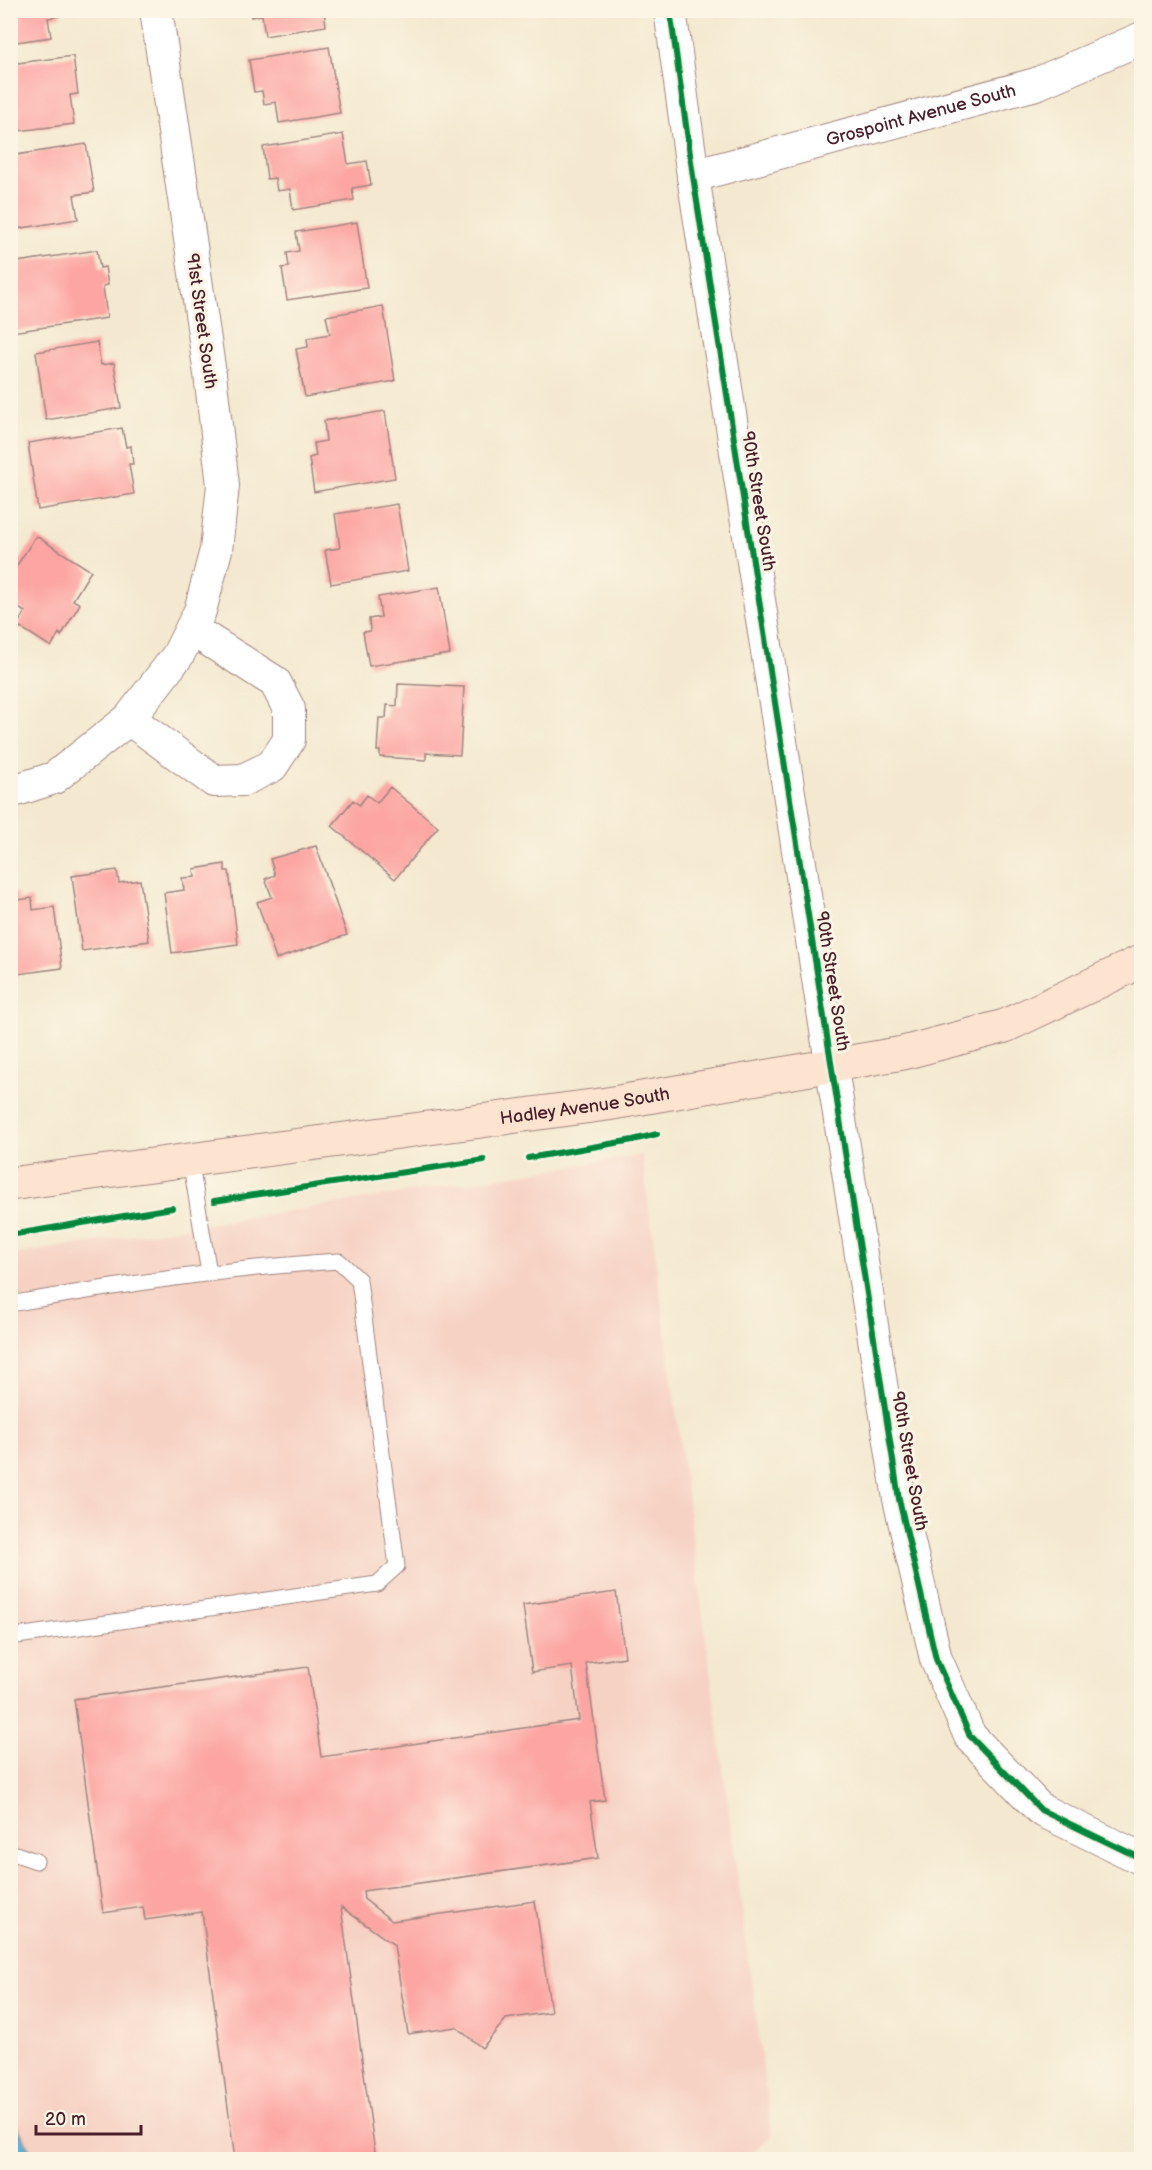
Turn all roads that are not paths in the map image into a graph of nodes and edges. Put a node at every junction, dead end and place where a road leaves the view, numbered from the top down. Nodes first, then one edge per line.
1 (156, 10) edge
2 (670, 10) edge
3 (1142, 38) edge
4 (693, 176) junction
5 (191, 629) junction
6 (129, 719) junction
7 (10, 792) edge
8 (1142, 961) edge
9 (831, 1066) junction
10 (190, 1160) junction
11 (10, 1184) edge
12 (209, 1274) junction
13 (10, 1304) edge
14 (10, 1637) edge
15 (10, 1852) edge
16 (1142, 1859) edge
17 (36, 1861) dead end

1 - 5 street, 91st Street South
2 - 4 street, 90th Street South
3 - 4 street, Grospoint Avenue South
4 - 9 street, 90th Street South
5 - 6 street, 91st Street South
5 - 6 street
6 - 7 street, 91st Street South
8 - 9 street, Hadley Avenue South
9 - 10 street, Hadley Avenue South
9 - 16 street, 90th Street South
10 - 11 street, Hadley Avenue South
10 - 12 lane
12 - 13 lane
12 - 14 lane
15 - 17 lane

